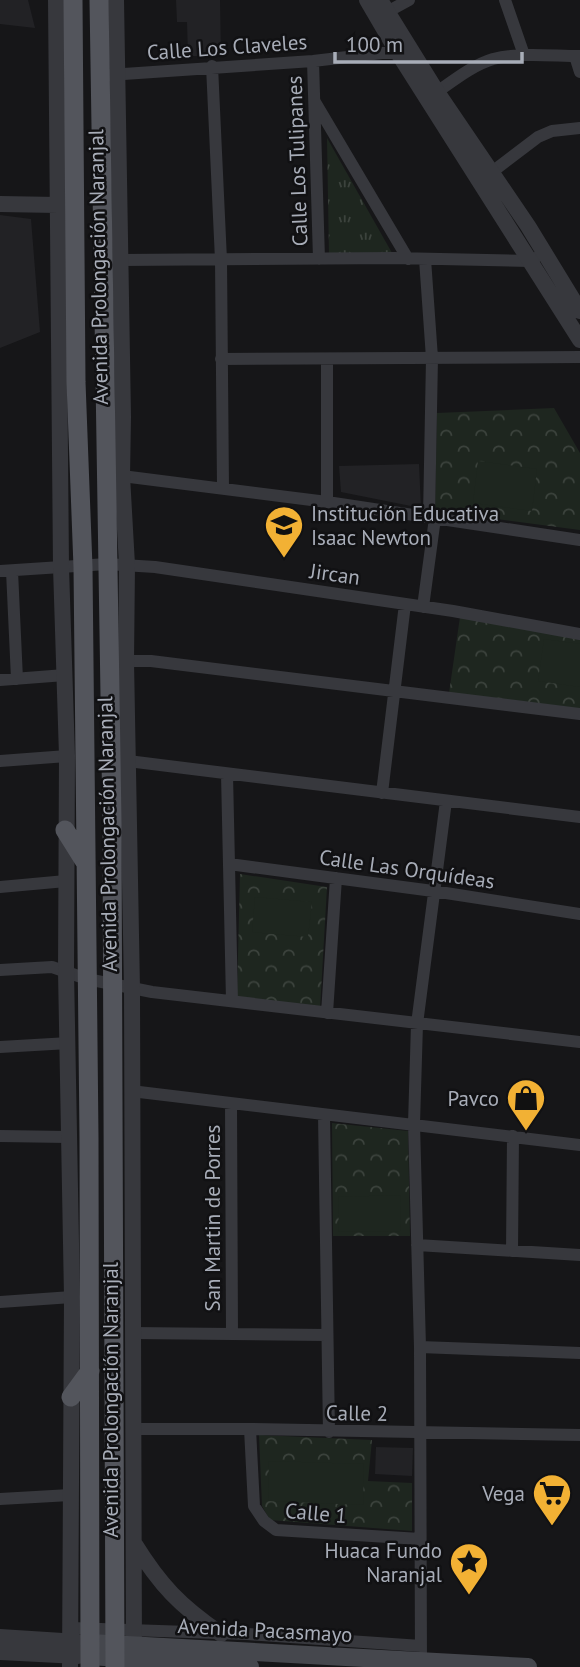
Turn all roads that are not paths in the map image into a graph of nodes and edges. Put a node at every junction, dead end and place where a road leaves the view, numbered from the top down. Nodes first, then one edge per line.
1 (56, 0) edge
2 (73, 0) edge
3 (100, 0) edge
4 (116, 0) edge
5 (367, 0) edge
6 (409, 0) edge
7 (505, 0) edge
8 (384, 6) edge
9 (398, 53) junction
10 (523, 55) junction
11 (578, 57) edge
12 (313, 61) junction
13 (212, 66) junction
14 (580, 72) edge
15 (109, 74) junction
16 (437, 92) junction
17 (314, 101) junction
18 (580, 128) edge
19 (492, 172) junction
20 (0, 204) edge
21 (58, 205) junction
22 (537, 257) junction
23 (408, 258) junction
24 (319, 259) junction
25 (425, 259) junction
26 (121, 260) junction
27 (220, 260) junction
28 (580, 311) edge
29 (580, 341) edge
30 (580, 356) edge
31 (432, 358) junction
32 (222, 359) junction
33 (327, 359) junction
34 (76, 382) junction
35 (106, 393) junction
36 (60, 404) junction
37 (123, 417) junction
38 (122, 476) junction
39 (223, 488) junction
40 (327, 502) junction
41 (432, 517) junction
42 (580, 540) edge
43 (117, 564) junction
44 (61, 567) junction
45 (83, 567) junction
46 (6, 571) edge
47 (405, 604) junction
48 (423, 607) junction
49 (580, 634) edge
50 (126, 661) junction
51 (65, 675) junction
52 (17, 679) junction
53 (0, 680) edge
54 (394, 692) junction
55 (580, 714) edge
56 (67, 756) junction
57 (0, 761) edge
58 (128, 761) junction
59 (227, 774) junction
60 (382, 793) junction
61 (446, 801) junction
62 (129, 805) junction
63 (580, 817) edge
64 (113, 822) junction
65 (65, 830) junction
66 (86, 863) junction
67 (229, 864) junction
68 (336, 878) junction
69 (66, 881) junction
70 (0, 887) edge
71 (433, 891) junction
72 (580, 914) edge
73 (0, 970) edge
74 (66, 971) junction
75 (87, 979) junction
76 (113, 984) junction
77 (132, 989) junction
78 (232, 1001) junction
79 (327, 1013) junction
80 (417, 1024) junction
81 (580, 1042) edge
82 (69, 1043) junction
83 (0, 1046) edge
84 (131, 1091) junction
85 (231, 1103) junction
86 (324, 1115) junction
87 (414, 1124) junction
88 (0, 1136) edge
89 (513, 1136) junction
90 (68, 1137) junction
91 (580, 1145) edge
92 (417, 1245) junction
93 (512, 1251) junction
94 (580, 1255) edge
95 (72, 1297) junction
96 (0, 1302) edge
97 (132, 1332) junction
98 (232, 1333) junction
99 (327, 1335) junction
100 (420, 1347) junction
101 (580, 1353) edge
102 (90, 1371) junction
103 (71, 1397) junction
104 (133, 1429) junction
105 (250, 1429) junction
106 (329, 1432) junction
107 (420, 1433) junction
108 (580, 1435) edge
109 (116, 1491) junction
110 (70, 1496) junction
111 (0, 1499) edge
112 (133, 1517) junction
113 (420, 1539) junction
114 (133, 1541) junction
115 (221, 1634) junction
116 (0, 1637) edge
117 (80, 1648) edge
118 (124, 1650) edge
119 (0, 1652) edge
120 (247, 1657) edge
121 (421, 1658) edge
122 (528, 1667) edge

1 - 21 street, Avenida Prolongación Naranjal
2 - 34 main road, Avenida Prolongación Naranjal
3 - 15 main road, Avenida Prolongación Naranjal
4 - 15 street, Avenida Prolongación Naranjal
5 - 9 street
6 - 8 street
7 - 10 street
8 - 16 street
9 - 12 street, Calle Los Claveles
9 - 22 street
10 - 11 street
10 - 16 street
11 - 14 street
12 - 13 street, Calle Los Claveles
12 - 17 street, Calle Los Tulipanes
13 - 15 street, Calle Los Claveles
13 - 27 street
15 - 26 street, Avenida Prolongación Naranjal
15 - 35 main road, Avenida Prolongación Naranjal
16 - 19 street
17 - 23 street
17 - 24 street, Calle Los Tulipanes
18 - 19 street
19 - 22 street
20 - 21 street
21 - 36 street, Avenida Prolongación Naranjal
22 - 25 street
22 - 28 street
22 - 29 street
23 - 24 street
23 - 25 street
24 - 27 street
25 - 31 street
26 - 27 street
26 - 37 street, Avenida Prolongación Naranjal
27 - 32 street
30 - 31 street
31 - 33 street
31 - 41 street
32 - 33 street
32 - 39 street
33 - 40 street
34 - 36 main road
34 - 45 main road, Avenida Prolongación Naranjal
35 - 37 main road
35 - 43 main road, Avenida Prolongación Naranjal
36 - 44 street, Avenida Prolongación Naranjal
37 - 38 street, Avenida Prolongación Naranjal
38 - 39 street
38 - 43 street, Avenida Prolongación Naranjal
39 - 40 street
40 - 41 street
41 - 42 street
41 - 48 street
43 - 45 street, Jircan
43 - 47 street, Jircan
43 - 50 street, Avenida Prolongación Naranjal
43 - 64 main road, Avenida Prolongación Naranjal
44 - 45 street, Jircan
44 - 46 street, Jircan
44 - 51 street, Avenida Prolongación Naranjal
45 - 66 main road, Avenida Prolongación Naranjal
46 - 52 street
47 - 48 street, Jircan
47 - 54 street
48 - 49 street, Jircan
50 - 54 street
50 - 58 street, Avenida Prolongación Naranjal
51 - 52 street
51 - 56 street, Avenida Prolongación Naranjal
52 - 53 street
54 - 55 street
54 - 60 street
56 - 57 street
56 - 65 street, Avenida Prolongación Naranjal
58 - 59 street
58 - 62 street, Avenida Prolongación Naranjal
59 - 60 street
59 - 67 street
60 - 61 street
61 - 63 street
61 - 71 street
62 - 64 main road
62 - 77 street, Avenida Prolongación Naranjal
64 - 76 main road, Avenida Prolongación Naranjal
65 - 66 main road
65 - 69 street, Avenida Prolongación Naranjal
66 - 75 main road, Avenida Prolongación Naranjal
67 - 68 street, Calle Las Orquídeas
67 - 78 street
68 - 71 street, Calle Las Orquídeas
68 - 79 street
69 - 70 street
69 - 74 street, Avenida Prolongación Naranjal
71 - 72 street, Calle Las Orquídeas
71 - 80 street
73 - 74 street
74 - 75 street
74 - 82 street, Avenida Prolongación Naranjal
75 - 76 street
75 - 102 main road, Avenida Prolongación Naranjal
76 - 77 street
76 - 109 main road, Avenida Prolongación Naranjal
77 - 78 street
77 - 84 street, Avenida Prolongación Naranjal
78 - 79 street
79 - 80 street
80 - 81 street
80 - 87 street
82 - 83 street
82 - 90 street, Avenida Prolongación Naranjal
84 - 85 street
84 - 97 street, Avenida Prolongación Naranjal
85 - 86 street
85 - 98 street, San Martin de Porres
86 - 87 street
86 - 99 street
87 - 89 street
87 - 92 street
88 - 90 street
89 - 91 street
89 - 93 street
90 - 95 street, Avenida Prolongación Naranjal
92 - 93 street
92 - 100 street
93 - 94 street
95 - 96 street
95 - 103 street, Avenida Prolongación Naranjal
97 - 98 street
97 - 104 street, Avenida Prolongación Naranjal
98 - 99 street
99 - 106 street
100 - 101 street
100 - 107 street
102 - 103 main road
102 - 117 main road, Avenida Prolongación Naranjal
103 - 110 street, Avenida Prolongación Naranjal
104 - 105 street, Calle 2
104 - 112 street, Avenida Prolongación Naranjal
105 - 106 street, Calle 2
105 - 113 street, Calle 1
106 - 107 street, Calle 2
107 - 108 street, Calle 2
107 - 113 street
109 - 112 main road
109 - 118 main road, Avenida Prolongación Naranjal
110 - 111 street
110 - 117 street, Avenida Prolongación Naranjal
112 - 114 street, Avenida Prolongación Naranjal
113 - 121 street
114 - 115 street
114 - 118 street, Avenida Prolongación Naranjal
115 - 118 street, Avenida Pacasmayo
115 - 120 street, Avenida Pacasmayo
116 - 117 street, Avenida Pacasmayo
117 - 118 main road, Avenida Pacasmayo
117 - 118 street, Avenida Pacasmayo
117 - 119 street, Avenida Pacasmayo
118 - 120 main road, Avenida Pacasmayo
120 - 121 main road, Avenida Pacasmayo
121 - 122 main road, Avenida Pacasmayo

